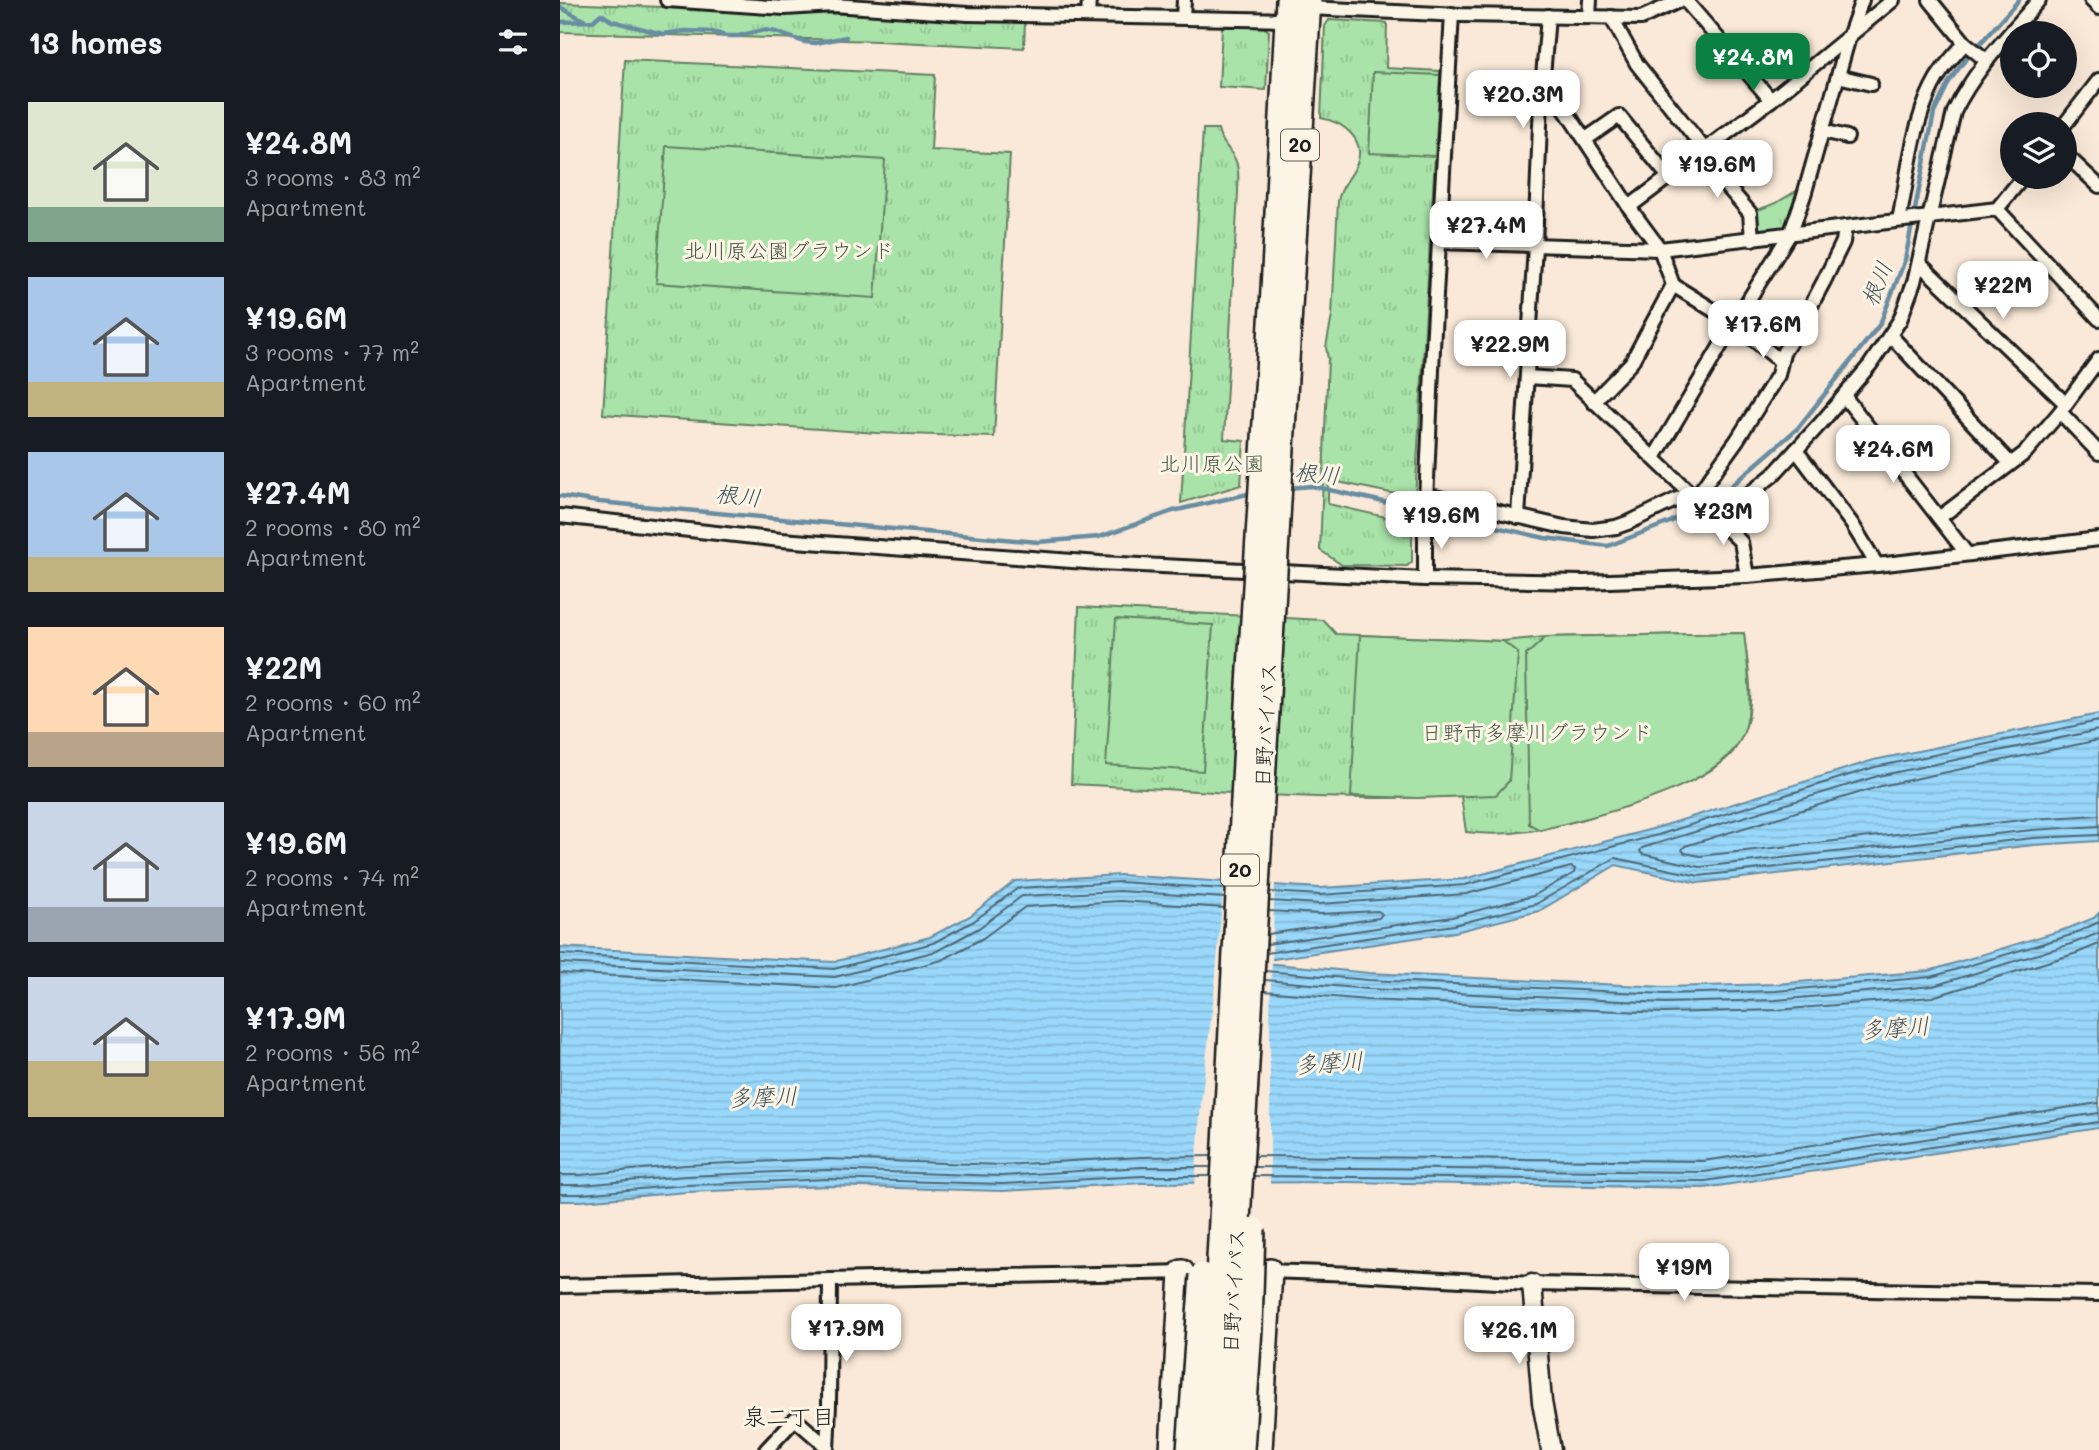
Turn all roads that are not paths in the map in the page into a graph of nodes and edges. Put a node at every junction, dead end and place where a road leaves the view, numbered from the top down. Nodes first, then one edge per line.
1 (667, 0) edge
2 (969, 0) edge
3 (1089, 0) edge
4 (1184, 0) edge
5 (1506, 0) edge
6 (1590, 0) edge
7 (1683, 0) edge
8 (1862, 0) edge
9 (1894, 0) edge
10 (1930, 0) edge
11 (2039, 0) edge
12 (2091, 0) edge
13 (783, 4) edge
14 (885, 4) edge
15 (1419, 6) edge
16 (1298, 7) edge
17 (2099, 8) edge
18 (968, 14) junction
19 (1452, 14) junction
20 (1088, 15) junction
21 (1505, 16) junction
22 (1548, 16) junction
23 (1589, 16) junction
24 (1183, 17) junction
25 (1611, 17) junction
26 (1849, 37) junction
27 (1965, 43) junction
28 (1987, 61) junction
29 (1838, 75) junction
30 (2099, 80) edge
31 (1871, 84) dead end
32 (1771, 100) junction
33 (1541, 101) junction
34 (2074, 112) edge
35 (1823, 131) junction
36 (1847, 137) dead end
37 (1586, 139) junction
38 (1702, 152) junction
39 (2077, 165) edge
40 (1668, 176) junction
41 (2099, 186) edge
42 (2013, 189) edge
43 (1629, 207) junction
44 (1997, 209) junction
45 (1925, 217) junction
46 (1902, 220) junction
47 (1845, 227) junction
48 (1791, 232) junction
49 (1752, 239) junction
50 (1439, 243) junction
51 (1535, 246) junction
52 (1660, 249) junction
53 (1919, 263) junction
54 (1673, 285) junction
55 (2099, 319) edge
56 (1734, 323) junction
57 (1891, 336) junction
58 (2099, 359) edge
59 (1780, 361) junction
60 (1527, 377) junction
61 (1844, 396) junction
62 (1593, 402) junction
63 (2062, 407) junction
64 (1796, 450) junction
65 (2099, 453) edge
66 (1654, 458) junction
67 (2010, 463) junction
68 (1694, 496) junction
69 (1426, 499) junction
70 (1713, 514) junction
71 (560, 516) edge
72 (1518, 517) junction
73 (1939, 518) junction
74 (2099, 539) edge
75 (1967, 554) junction
76 (1877, 565) junction
77 (1747, 576) junction
78 (1425, 579) junction
79 (1241, 1034) junction
80 (1270, 1271) junction
81 (1182, 1272) junction
82 (830, 1281) junction
83 (1532, 1284) junction
84 (560, 1286) edge
85 (2099, 1294) edge
86 (827, 1448) edge
87 (766, 1450) edge
88 (1172, 1450) edge
89 (1189, 1450) edge
90 (1209, 1450) edge
91 (1225, 1450) edge
92 (1242, 1450) edge
93 (1260, 1450) edge
94 (1551, 1450) edge

1 - 13 street
2 - 18 street
3 - 20 street
4 - 24 street
5 - 21 street
6 - 23 street
7 - 25 street
7 - 32 street
8 - 26 street
9 - 26 street
10 - 27 street
11 - 28 street
12 - 17 street
13 - 14 street
14 - 18 street
15 - 16 street
15 - 19 street
16 - 24 street
16 - 79 highway, 日野バイパス / 20, bridge
18 - 20 street
19 - 21 street
19 - 50 street
20 - 24 street
21 - 22 street
22 - 23 street
22 - 33 street
23 - 25 street
25 - 38 street
26 - 29 street
26 - 32 street
27 - 28 street
27 - 46 street
28 - 45 street
29 - 31 street
29 - 35 street
30 - 34 street
32 - 38 street
33 - 37 street
33 - 51 street
35 - 36 street
35 - 48 street
37 - 40 street
37 - 43 street
38 - 40 street
38 - 49 street
39 - 41 street
40 - 43 street
42 - 44 street
43 - 52 street
44 - 45 street
44 - 55 street
45 - 46 street
45 - 53 street
46 - 47 street
47 - 48 street
47 - 59 street
48 - 49 street
48 - 56 street
49 - 52 street
50 - 51 street
50 - 69 street
51 - 52 street
51 - 60 street
52 - 54 street
53 - 57 street
53 - 63 street
54 - 56 street
54 - 62 street
56 - 59 street
56 - 66 street
57 - 61 street
57 - 67 street
58 - 63 street
59 - 68 street
60 - 62 street
60 - 72 street
61 - 64 street
61 - 73 street
62 - 66 street
63 - 65 street
63 - 67 street
64 - 70 street
64 - 76 street
66 - 68 street
67 - 73 street
68 - 70 street
68 - 72 street
69 - 72 street
69 - 78 street
70 - 77 street
71 - 78 street
73 - 75 street
74 - 75 street
75 - 76 street
76 - 77 street
77 - 78 street
79 - 89 highway, bridge
79 - 90 highway, 日野バイパス / 20, bridge
79 - 91 highway, 日野バイパス / 20, bridge
79 - 92 highway, bridge
80 - 81 street
80 - 83 street
80 - 93 highway
81 - 82 street
81 - 88 highway
82 - 84 street
82 - 86 street
83 - 85 street
83 - 94 street
86 - 87 street

